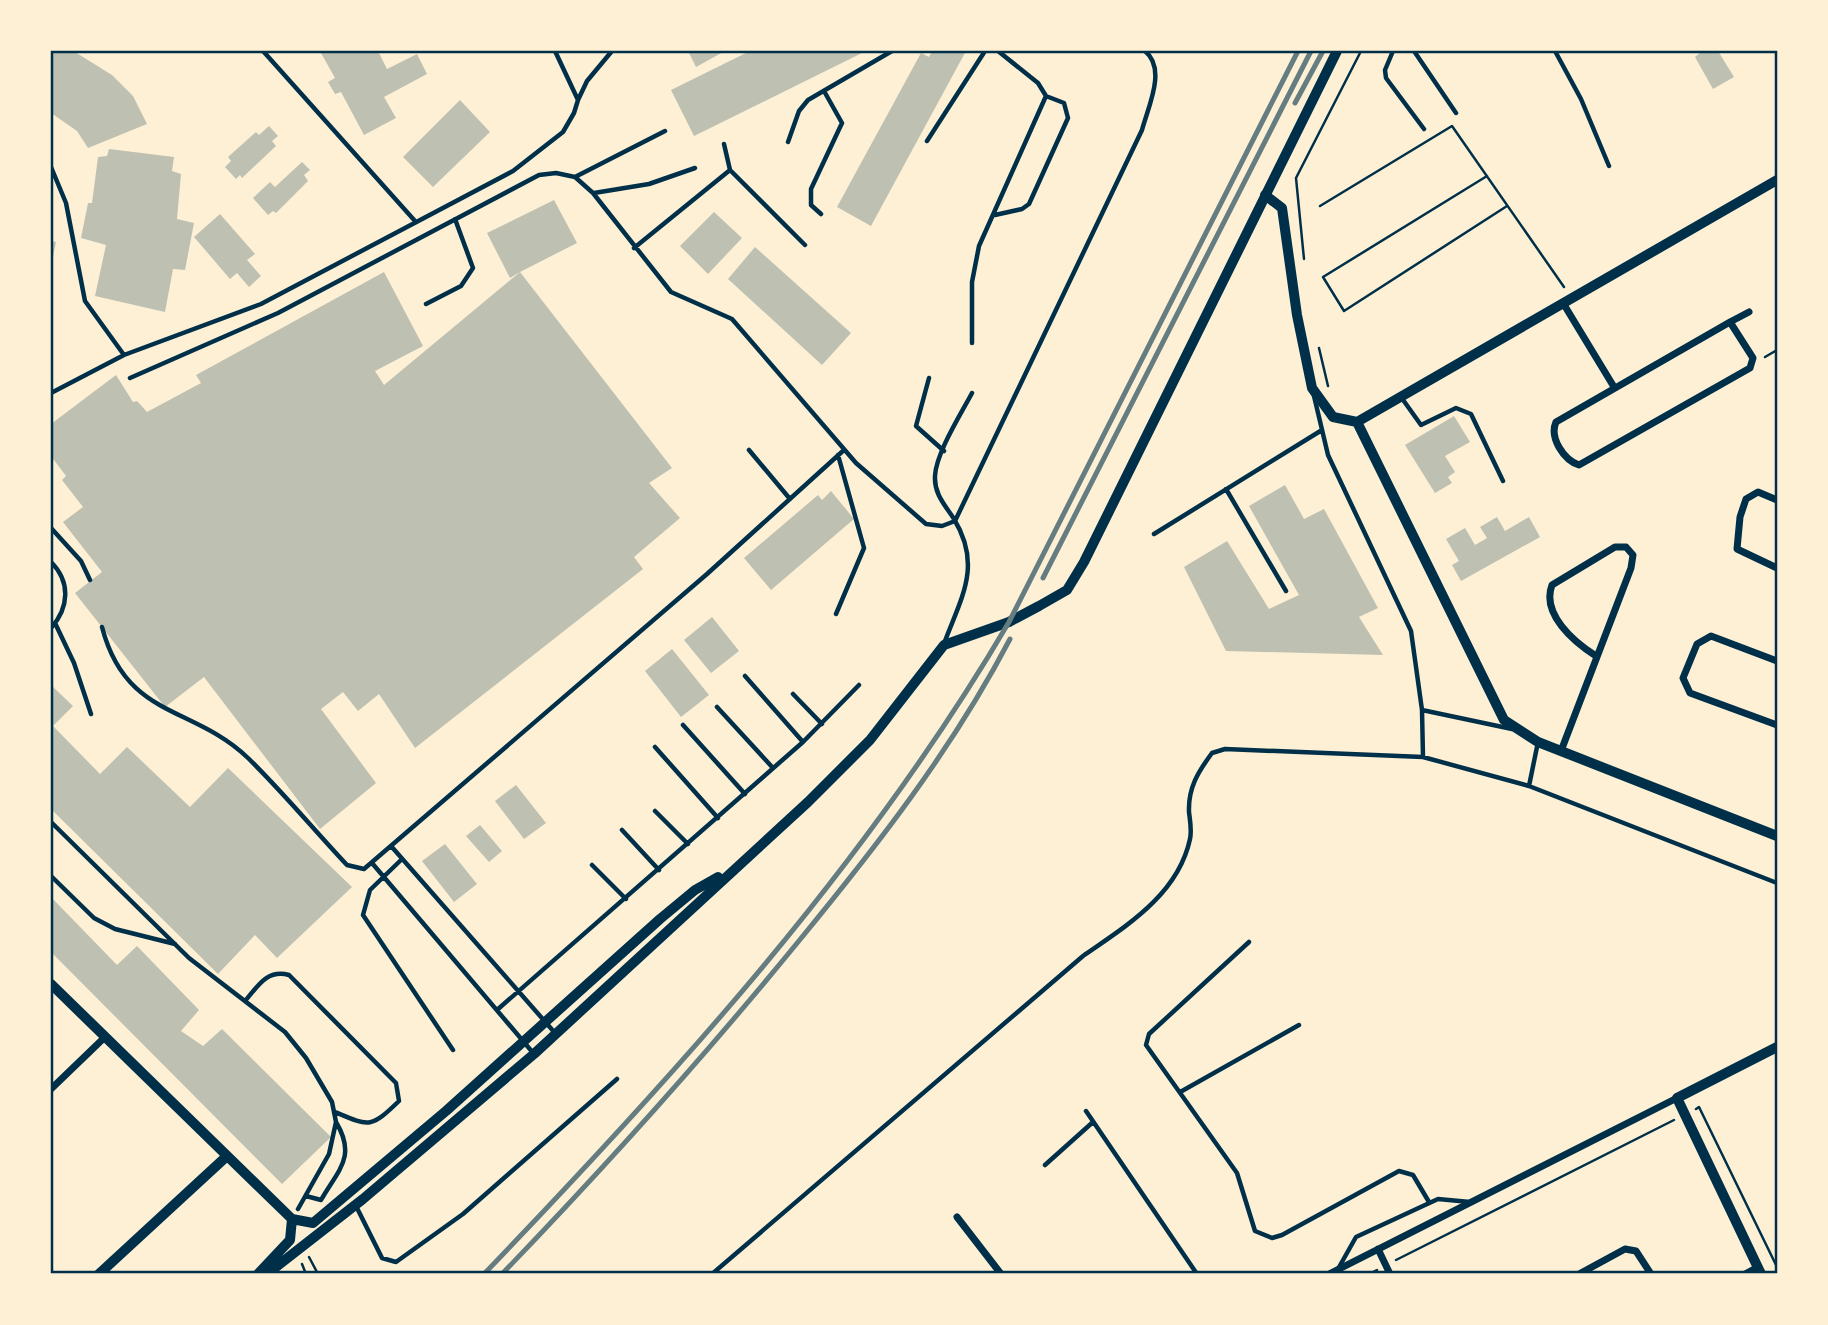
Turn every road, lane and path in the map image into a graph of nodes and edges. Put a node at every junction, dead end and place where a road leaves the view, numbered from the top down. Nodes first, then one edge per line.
1 (263, 51) edge
2 (555, 51) edge
3 (612, 51) edge
4 (892, 51) edge
5 (985, 51) edge
6 (998, 51) edge
7 (1145, 51) edge
8 (1337, 51) edge
9 (1361, 51) edge
10 (1393, 51) edge
11 (1414, 51) edge
12 (1555, 51) edge
13 (824, 91) junction
14 (1046, 96) junction
15 (578, 100) junction
16 (1456, 113) dead end
17 (1424, 129) dead end
18 (665, 131) dead end
19 (927, 141) dead end
20 (788, 142) dead end
21 (724, 144) dead end
22 (1609, 166) dead end
23 (51, 167) edge
24 (695, 168) dead end
25 (730, 170) junction
26 (1487, 176) junction
27 (575, 177) junction
28 (1777, 180) edge
29 (593, 193) junction
30 (1265, 195) junction
31 (1320, 206) dead end
32 (1507, 206) junction
33 (821, 214) dead end
34 (994, 215) junction
35 (456, 219) junction
36 (415, 221) junction
37 (805, 245) dead end
38 (634, 248) junction
39 (1304, 268) dead end
40 (1567, 300) junction
41 (426, 304) dead end
42 (1749, 312) dead end
43 (1730, 322) junction
44 (972, 343) dead end
45 (1318, 344) dead end
46 (124, 355) junction
47 (130, 378) dead end
48 (929, 378) dead end
49 (1614, 387) junction
50 (1312, 388) junction
51 (51, 393) edge
52 (972, 393) dead end
53 (1330, 393) dead end
54 (1401, 396) junction
55 (1357, 422) junction
56 (1322, 430) junction
57 (749, 450) dead end
58 (844, 450) junction
59 (944, 451) junction
60 (838, 455) junction
61 (1503, 481) dead end
62 (1226, 489) junction
63 (790, 499) junction
64 (1777, 500) edge
65 (955, 521) junction
66 (51, 528) edge
67 (1154, 534) dead end
68 (51, 562) edge
69 (1777, 568) edge
70 (90, 580) dead end
71 (1286, 592) dead end
72 (836, 614) dead end
73 (53, 626) edge
74 (102, 628) dead end
75 (944, 645) junction
76 (1596, 656) junction
77 (1777, 661) edge
78 (744, 676) dead end
79 (859, 685) dead end
80 (793, 694) dead end
81 (717, 707) dead end
82 (1422, 710) junction
83 (91, 714) dead end
84 (683, 724) dead end
85 (822, 724) junction
86 (1777, 725) edge
87 (1517, 730) junction
88 (803, 742) junction
89 (1538, 742) junction
90 (655, 747) dead end
91 (1561, 751) junction
92 (1423, 757) junction
93 (773, 768) junction
94 (1528, 786) junction
95 (745, 794) junction
96 (655, 811) dead end
97 (718, 818) junction
98 (51, 822) edge
99 (622, 830) dead end
100 (1777, 836) edge
101 (688, 844) junction
102 (391, 846) junction
103 (402, 859) junction
104 (372, 863) junction
105 (592, 865) dead end
106 (736, 867) junction
107 (659, 870) junction
108 (51, 876) edge
109 (383, 876) junction
110 (1777, 883) edge
111 (626, 899) junction
112 (1249, 942) dead end
113 (176, 944) junction
114 (51, 984) edge
115 (519, 992) junction
116 (245, 1001) junction
117 (497, 1010) junction
118 (546, 1023) junction
119 (1299, 1025) dead end
120 (555, 1034) junction
121 (105, 1037) junction
122 (524, 1042) junction
123 (1776, 1049) edge
124 (453, 1050) dead end
125 (534, 1054) junction
126 (617, 1079) dead end
127 (51, 1089) edge
128 (1182, 1091) junction
129 (1676, 1098) junction
130 (1086, 1111) dead end
131 (334, 1112) junction
132 (1685, 1115) junction
133 (336, 1122) junction
134 (1093, 1122) junction
135 (227, 1156) junction
136 (1045, 1165) dead end
137 (306, 1195) junction
138 (1429, 1202) junction
139 (1471, 1202) junction
140 (355, 1206) junction
141 (295, 1214) junction
142 (957, 1217) dead end
143 (1378, 1250) junction
144 (308, 1254) dead end
145 (1386, 1265) junction
146 (1777, 1268) edge
147 (1338, 1270) junction
148 (1759, 1271) edge
149 (99, 1274) edge
150 (258, 1274) edge
151 (267, 1274) edge
152 (318, 1274) edge
153 (712, 1274) edge
154 (1001, 1274) edge
155 (1197, 1274) edge
156 (1329, 1274) edge
157 (1369, 1274) edge
158 (1390, 1274) edge
159 (1579, 1274) edge
160 (1651, 1274) edge
161 (1745, 1274) edge

1 - 36 lane
2 - 15 lane
3 - 15 lane
4 - 13 lane
5 - 19 lane
6 - 14 lane
7 - 65 lane
8 - 30 main road
9 - 39 path
10 - 17 lane
11 - 16 lane
12 - 22 lane
13 - 20 lane
13 - 33 lane
14 - 34 lane
14 - 34 lane
15 - 36 lane
18 - 27 lane
21 - 25 lane
23 - 46 lane
24 - 29 lane
25 - 37 lane
25 - 38 lane
26 - 31 path
26 - 32 path
26 - 32 path
27 - 29 lane
27 - 35 lane
28 - 40 street
29 - 38 lane
30 - 50 street
30 - 75 main road
32 - 40 path
34 - 44 lane
35 - 41 lane
35 - 47 lane
36 - 46 lane
38 - 58 lane
40 - 49 street
40 - 54 street
42 - 43 street
43 - 49 street
43 - 49 street
45 - 53 path
46 - 51 lane
48 - 59 lane
50 - 55 street
50 - 56 lane
52 - 59 lane
54 - 55 street
54 - 61 lane
55 - 87 street
56 - 62 lane
56 - 82 lane
57 - 63 lane
58 - 60 lane
58 - 65 lane
59 - 65 lane
60 - 63 lane
60 - 72 lane
62 - 67 lane
62 - 71 lane
63 - 102 lane
64 - 69 street
65 - 75 lane
66 - 70 lane
68 - 73 lane
73 - 83 lane
74 - 104 lane
75 - 106 main road
76 - 76 street
76 - 91 street
77 - 86 street
78 - 88 lane
79 - 85 lane
80 - 85 lane
81 - 93 lane
82 - 87 lane
82 - 92 lane
84 - 95 lane
85 - 88 lane
87 - 89 street
88 - 93 lane
89 - 91 street
89 - 94 lane
90 - 97 lane
91 - 100 street
92 - 94 lane
92 - 153 lane
93 - 95 lane
94 - 110 lane
95 - 97 lane
96 - 101 lane
97 - 101 lane
98 - 113 lane
99 - 107 lane
101 - 107 lane
102 - 103 lane
102 - 104 lane
103 - 109 lane
103 - 115 lane
104 - 109 lane
105 - 111 lane
106 - 118 main road
106 - 120 main road
107 - 111 lane
108 - 113 lane
109 - 117 lane
109 - 124 lane
111 - 115 lane
112 - 128 lane
113 - 116 lane
114 - 121 main road
115 - 117 lane
115 - 118 lane
116 - 131 lane
116 - 131 lane
117 - 122 lane
118 - 120 lane
118 - 122 main road
119 - 128 lane
120 - 125 main road
121 - 127 street
121 - 135 main road
122 - 125 lane
122 - 141 main road
123 - 129 street
125 - 140 main road
126 - 140 lane
128 - 138 lane
129 - 132 street
129 - 139 street
130 - 134 lane
131 - 133 lane
132 - 145 path
132 - 146 path
132 - 148 street
133 - 137 lane
133 - 137 lane
134 - 136 lane
134 - 155 lane
135 - 141 main road
135 - 149 main road
137 - 141 lane
138 - 139 lane
138 - 147 lane
139 - 143 street
140 - 151 main road
141 - 150 main road
142 - 154 street
143 - 145 street
143 - 147 street
144 - 152 path
145 - 157 path
145 - 158 street
147 - 156 street
148 - 161 street
159 - 160 street

